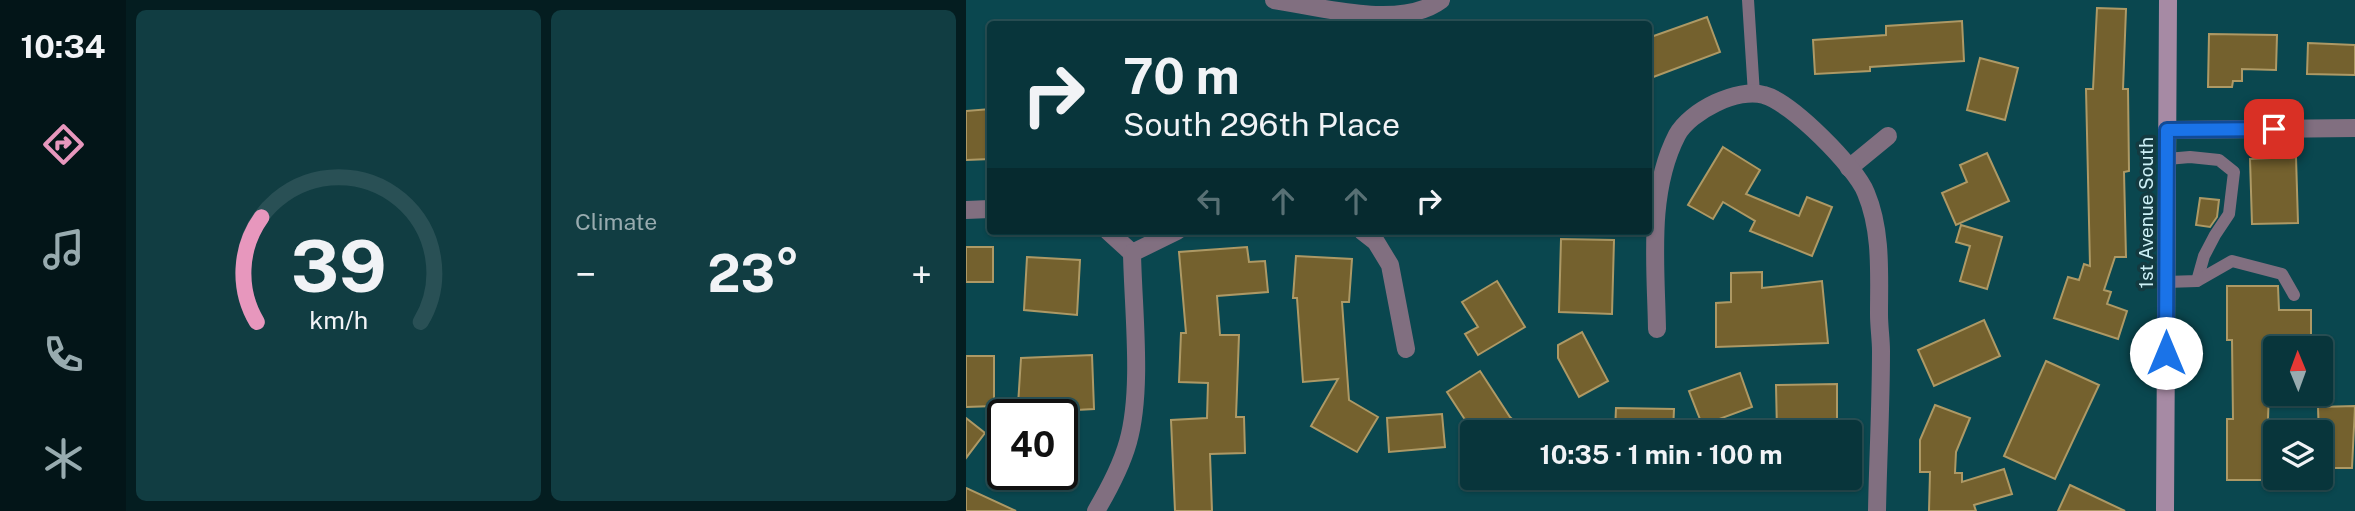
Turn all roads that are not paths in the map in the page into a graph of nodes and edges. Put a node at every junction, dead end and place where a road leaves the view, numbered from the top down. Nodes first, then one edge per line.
1 (1274, 0) edge
2 (1748, 0) edge
3 (2168, 0) edge
4 (1440, 1) edge
5 (1754, 94) junction
6 (2355, 128) edge
7 (2167, 130) junction
8 (1888, 135) dead end
9 (2167, 159) junction
10 (1849, 168) junction
11 (987, 209) edge
12 (966, 210) edge
13 (1112, 235) edge
14 (1169, 235) edge
15 (1367, 235) edge
16 (1132, 253) junction
17 (2197, 281) junction
18 (2166, 282) junction
19 (2294, 295) dead end
20 (1657, 329) dead end
21 (1406, 349) dead end
22 (1097, 511) edge
23 (1877, 511) edge
24 (2165, 511) edge

1 - 4 street
2 - 5 lane
3 - 7 street, 1st Avenue South
5 - 10 street
5 - 20 street
6 - 7 street
7 - 9 street, 1st Avenue South
8 - 10 street
9 - 17 lane
9 - 18 street, 1st Avenue South
10 - 23 street
11 - 12 street
13 - 16 street
14 - 16 street
15 - 21 street
16 - 22 street
17 - 18 lane
17 - 19 lane
18 - 24 street, 1st Avenue South

